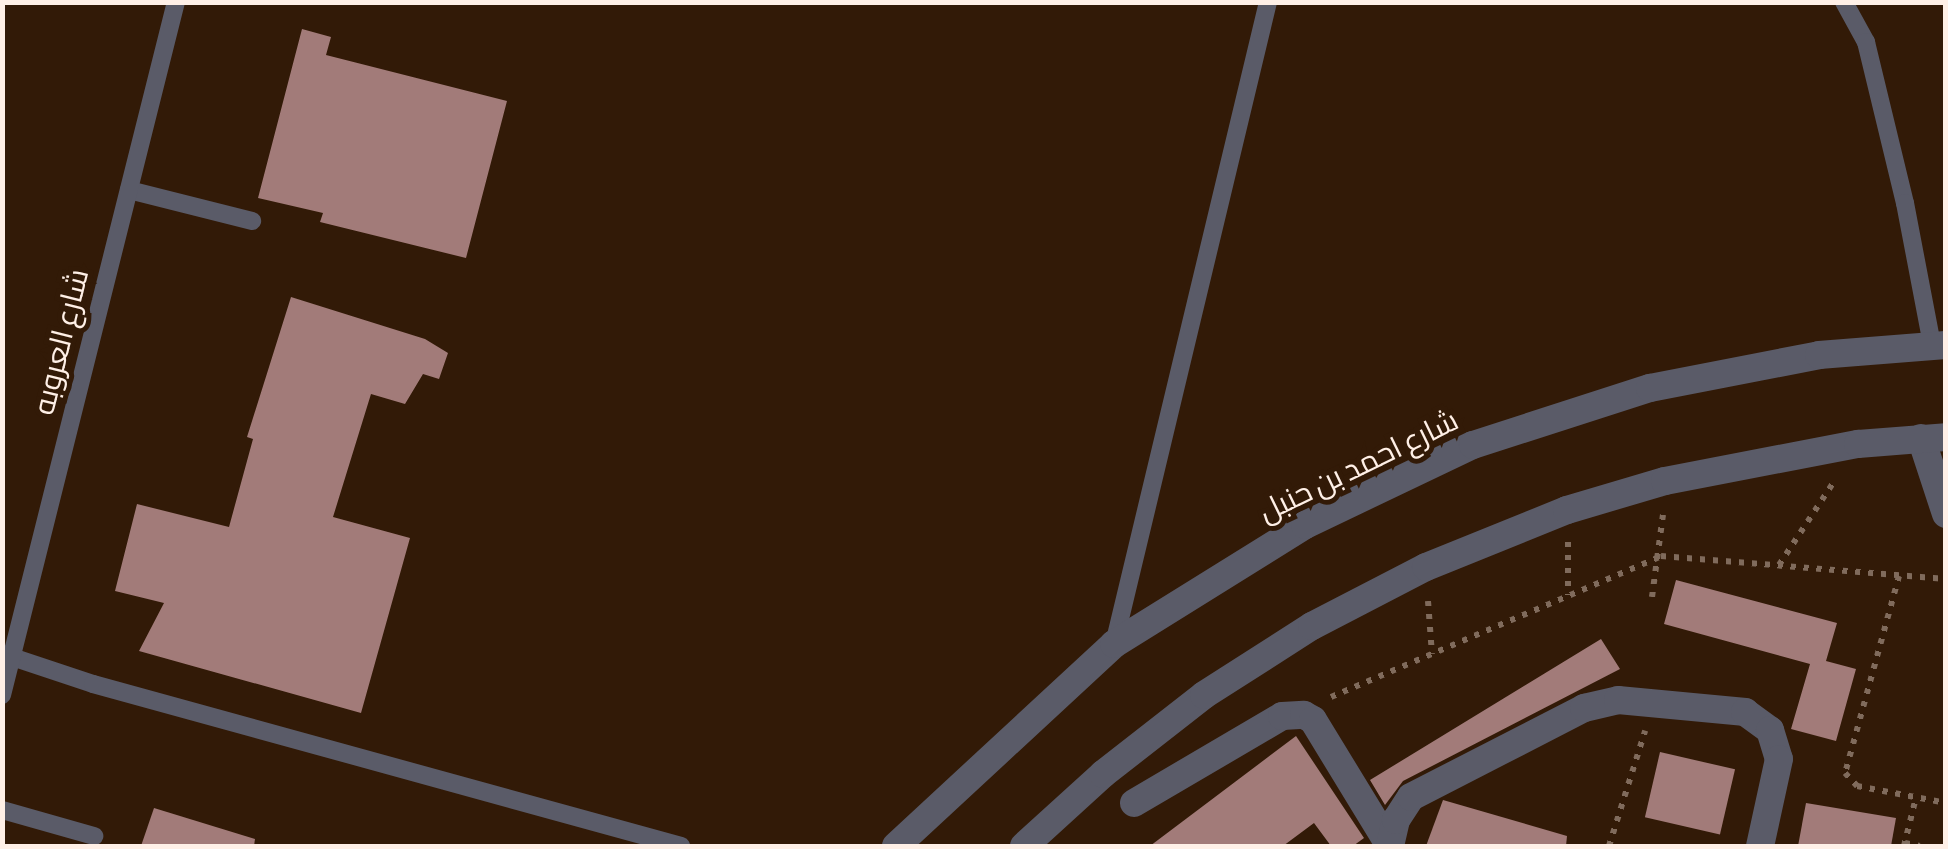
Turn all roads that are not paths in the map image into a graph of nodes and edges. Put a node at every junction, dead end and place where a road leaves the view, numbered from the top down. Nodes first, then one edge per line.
1 (176, 2) edge
2 (1268, 2) edge
3 (1844, 2) edge
4 (129, 190) junction
5 (252, 222) dead end
6 (1939, 345) edge
7 (1933, 437) edge
8 (1946, 514) edge
9 (1114, 644) junction
10 (7, 655) edge
11 (2, 694) edge
12 (1134, 802) dead end
13 (2, 810) edge
14 (94, 836) dead end
15 (681, 846) edge
16 (897, 846) edge
17 (1024, 846) edge
18 (1390, 846) edge
19 (1760, 846) edge

1 - 4 lane, شارع العروبه
2 - 9 lane
3 - 6 lane
4 - 5 lane
4 - 10 lane, شارع العروبه
6 - 9 street, شارع احمد بن حنبل
7 - 8 street
7 - 17 street
9 - 16 street, شارع احمد بن حنبل
10 - 11 lane, شارع العروبه
10 - 15 lane
12 - 18 street
13 - 14 lane
18 - 19 street

